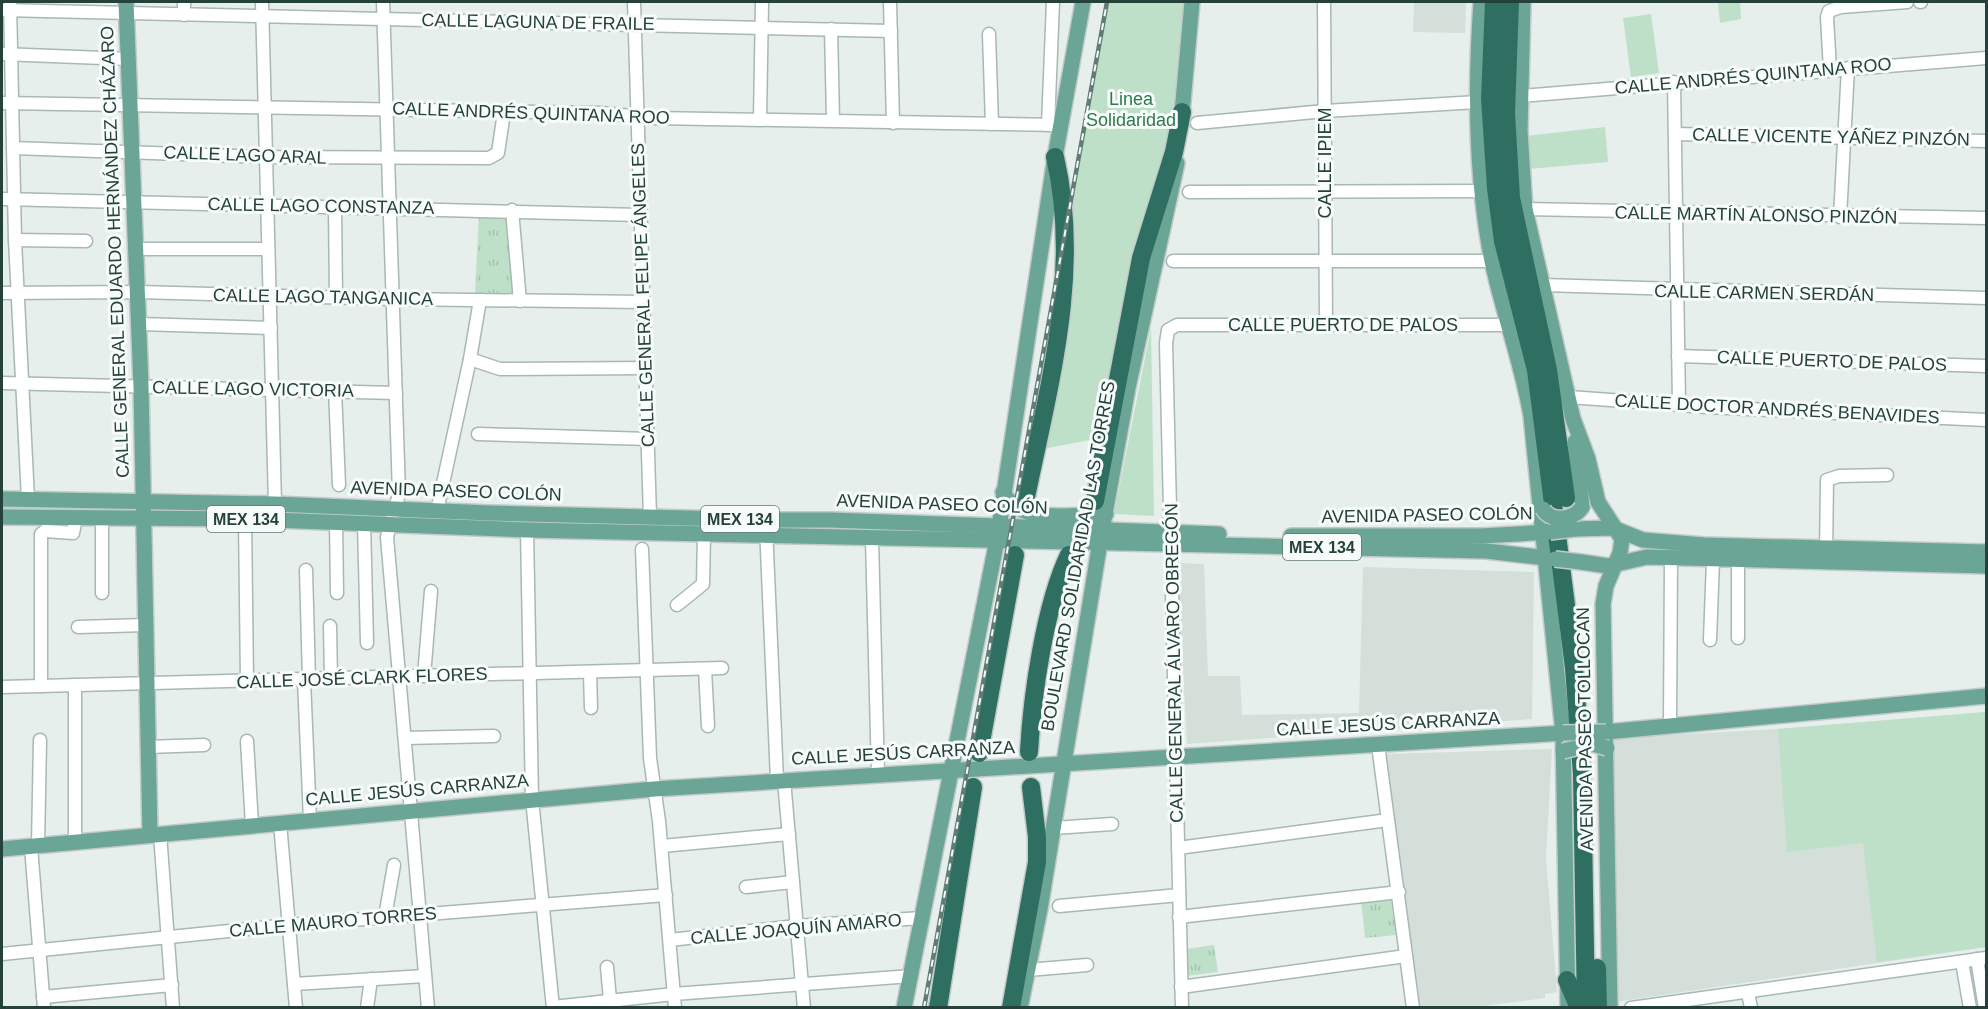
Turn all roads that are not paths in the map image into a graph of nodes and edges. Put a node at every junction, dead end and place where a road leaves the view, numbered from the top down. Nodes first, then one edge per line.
1 (184, 2) edge
2 (262, 2) edge
3 (383, 2) edge
4 (634, 2) edge
5 (762, 2) edge
6 (890, 2) edge
7 (1053, 2) edge
8 (1083, 2) edge
9 (1192, 2) edge
10 (1324, 2) edge
11 (1481, 2) edge
12 (1494, 2) edge
13 (1510, 2) edge
14 (1523, 2) edge
15 (1907, 2) edge
16 (7, 8) edge
17 (126, 8) edge
18 (184, 15) junction
19 (262, 16) junction
20 (384, 19) junction
21 (634, 24) junction
22 (761, 26) junction
23 (831, 29) junction
24 (891, 31) junction
25 (989, 34) dead end
26 (6, 54) edge
27 (1986, 58) edge
28 (128, 59) junction
29 (1848, 68) junction
30 (1830, 70) junction
31 (1674, 82) junction
32 (1520, 96) junction
33 (1478, 102) junction
34 (7, 103) edge
35 (130, 106) junction
36 (263, 108) junction
37 (387, 109) junction
38 (1325, 111) junction
39 (504, 112) junction
40 (1182, 112) joint
41 (637, 116) junction
42 (760, 119) junction
43 (833, 120) junction
44 (893, 123) junction
45 (1197, 123) dead end
46 (992, 124) junction
47 (1055, 125) junction
48 (1675, 134) junction
49 (1845, 137) junction
50 (1986, 141) edge
51 (13, 148) junction
52 (132, 152) junction
53 (265, 157) junction
54 (1055, 157) junction
55 (389, 159) junction
56 (1482, 191) junction
57 (1189, 192) dead end
58 (1325, 193) junction
59 (8, 199) edge
60 (134, 203) junction
61 (266, 204) junction
62 (335, 206) junction
63 (391, 207) junction
64 (1526, 209) junction
65 (512, 210) junction
66 (1676, 214) junction
67 (640, 215) junction
68 (1840, 217) junction
69 (1986, 218) edge
70 (15, 240) junction
71 (86, 241) dead end
72 (136, 249) junction
73 (267, 249) junction
74 (1173, 261) dead end
75 (1325, 261) junction
76 (1492, 261) junction
77 (1542, 285) junction
78 (1677, 291) junction
79 (138, 292) junction
80 (2, 293) edge
81 (17, 294) junction
82 (270, 295) junction
83 (336, 298) junction
84 (1986, 298) edge
85 (394, 299) junction
86 (480, 300) junction
87 (520, 302) junction
88 (644, 302) junction
89 (139, 324) junction
90 (1326, 324) junction
91 (1177, 325) joint
92 (1509, 325) junction
93 (271, 328) junction
94 (1678, 356) junction
95 (470, 359) junction
96 (1986, 366) edge
97 (646, 368) junction
98 (2, 383) edge
99 (22, 384) junction
100 (141, 386) junction
101 (274, 389) junction
102 (336, 390) junction
103 (396, 393) junction
104 (1569, 397) junction
105 (1679, 404) junction
106 (1531, 416) junction
107 (1573, 419) junction
108 (1986, 420) edge
109 (478, 434) dead end
110 (649, 439) junction
111 (1887, 475) dead end
112 (339, 485) dead end
113 (1003, 492) junction
114 (2, 499) edge
115 (28, 499) junction
116 (143, 501) junction
117 (1025, 502) dead end
118 (275, 504) junction
119 (1101, 508) junction
120 (397, 509) junction
121 (436, 511) junction
122 (490, 513) junction
123 (2, 517) edge
124 (650, 517) junction
125 (76, 518) junction
126 (102, 518) junction
127 (144, 518) junction
128 (245, 519) junction
129 (766, 520) junction
130 (831, 520) junction
131 (336, 522) junction
132 (364, 523) junction
133 (388, 525) junction
134 (1000, 525) junction
135 (490, 529) junction
136 (527, 530) junction
137 (1618, 530) junction
138 (1546, 532) junction
139 (704, 535) junction
140 (767, 536) junction
141 (1101, 536) junction
142 (832, 537) junction
143 (1171, 538) junction
144 (872, 539) junction
145 (997, 540) junction
146 (1294, 541) junction
147 (1826, 547) junction
148 (642, 549) dead end
149 (1986, 552) edge
150 (1015, 555) dead end
151 (1069, 555) dead end
152 (1886, 556) junction
153 (1550, 558) junction
154 (1671, 558) junction
155 (1738, 559) junction
156 (1713, 560) junction
157 (1826, 563) junction
158 (1615, 564) junction
159 (1986, 566) edge
160 (306, 570) dead end
161 (431, 591) dead end
162 (102, 593) dead end
163 (337, 593) dead end
164 (677, 605) dead end
165 (145, 625) junction
166 (330, 626) dead end
167 (78, 627) dead end
168 (1738, 638) dead end
169 (1710, 640) dead end
170 (367, 643) dead end
171 (722, 668) dead end
172 (705, 669) junction
173 (645, 670) junction
174 (529, 672) junction
175 (590, 672) junction
176 (400, 676) junction
177 (424, 676) junction
178 (331, 679) junction
179 (306, 680) junction
180 (247, 682) junction
181 (145, 684) junction
182 (75, 685) junction
183 (41, 686) junction
184 (2, 687) edge
185 (1986, 696) edge
186 (591, 708) dead end
187 (1670, 724) junction
188 (708, 726) dead end
189 (1606, 732) junction
190 (1563, 733) junction
191 (494, 736) dead end
192 (405, 738) junction
193 (40, 740) dead end
194 (247, 741) dead end
195 (204, 745) dead end
196 (1378, 745) junction
197 (147, 747) junction
198 (1607, 748) junction
199 (1563, 751) junction
200 (1029, 752) dead end
201 (978, 753) dead end
202 (1178, 758) junction
203 (1063, 763) junction
204 (950, 770) junction
205 (878, 775) junction
206 (781, 780) junction
207 (973, 787) dead end
208 (1031, 787) dead end
209 (654, 789) junction
210 (532, 799) junction
211 (411, 811) junction
212 (309, 820) junction
213 (1388, 820) junction
214 (280, 823) junction
215 (1112, 824) dead end
216 (252, 825) junction
217 (1054, 828) junction
218 (789, 834) junction
219 (155, 835) junction
220 (75, 842) junction
221 (34, 846) junction
222 (662, 846) junction
223 (1178, 848) junction
224 (2, 849) edge
225 (394, 866) dead end
226 (793, 882) junction
227 (746, 887) dead end
228 (1399, 892) junction
229 (666, 895) junction
230 (1179, 895) junction
231 (544, 904) junction
232 (1059, 906) dead end
233 (420, 914) junction
234 (385, 917) junction
235 (1179, 917) junction
236 (922, 918) junction
237 (289, 925) junction
238 (796, 926) junction
239 (168, 936) junction
240 (670, 940) junction
241 (39, 950) junction
242 (2, 954) edge
243 (1406, 956) junction
244 (1982, 959) edge
245 (1962, 962) junction
246 (1087, 964) dead end
247 (607, 967) dead end
248 (1028, 970) junction
249 (425, 976) junction
250 (910, 976) junction
251 (371, 979) junction
252 (1567, 980) junction
253 (802, 983) junction
254 (294, 984) junction
255 (172, 985) junction
256 (1181, 987) junction
257 (1748, 993) junction
258 (674, 994) junction
259 (43, 1002) edge
260 (615, 1002) edge
261 (553, 1007) edge
262 (173, 1008) edge
263 (296, 1008) edge
264 (367, 1008) edge
265 (428, 1008) edge
266 (675, 1008) edge
267 (804, 1008) edge
268 (904, 1008) edge
269 (938, 1008) edge
270 (1011, 1008) edge
271 (1020, 1008) edge
272 (1182, 1008) edge
273 (1413, 1008) edge
274 (1568, 1008) edge
275 (1579, 1008) edge
276 (1586, 1008) edge
277 (1598, 1008) edge
278 (1610, 1008) edge
279 (1631, 1008) edge
280 (1751, 1008) edge
281 (1970, 1008) edge
282 (1985, 1008) edge

1 - 18 street
2 - 19 street
3 - 20 street
4 - 21 street, CALLE GENERAL FELIPE ÁNGELES
5 - 22 street
6 - 24 street
7 - 47 street
8 - 47 main road
9 - 40 main road, BOULEVARD SOLIDARIDAD LAS TORRES
10 - 38 street, CALLE IPIEM
11 - 33 main road, AVENIDA PASEO TOLLOCAN
12 - 276 highway, AVENIDA PASEO TOLLOCAN
13 - 277 highway, AVENIDA PASEO TOLLOCAN
14 - 32 main road
15 - 30 street
16 - 17 street, CALLE LAGUNA DE FRAILE
16 - 26 street
17 - 18 street, CALLE LAGUNA DE FRAILE
17 - 28 main road, CALLE GENERAL EDUARDO HERNÁNDEZ CHÁZARO
18 - 19 street, CALLE LAGUNA DE FRAILE
19 - 20 street, CALLE LAGUNA DE FRAILE
19 - 36 street
20 - 21 street, CALLE LAGUNA DE FRAILE
20 - 37 street
21 - 22 street, CALLE LAGUNA DE FRAILE
21 - 41 street, CALLE GENERAL FELIPE ÁNGELES
22 - 23 street, CALLE LAGUNA DE FRAILE
22 - 42 street
23 - 24 street, CALLE LAGUNA DE FRAILE
23 - 43 street
24 - 44 street
25 - 46 street
26 - 28 street
26 - 34 street
27 - 29 street, CALLE ANDRÉS QUINTANA ROO
28 - 35 main road, CALLE GENERAL EDUARDO HERNÁNDEZ CHÁZARO
29 - 30 street, CALLE ANDRÉS QUINTANA ROO
29 - 49 street
30 - 31 street, CALLE ANDRÉS QUINTANA ROO
31 - 32 street, CALLE ANDRÉS QUINTANA ROO
31 - 48 street
32 - 64 main road
33 - 38 street
33 - 56 main road, AVENIDA PASEO TOLLOCAN
34 - 35 street, CALLE ANDRÉS QUINTANA ROO
34 - 51 street
35 - 36 street, CALLE ANDRÉS QUINTANA ROO
35 - 52 main road, CALLE GENERAL EDUARDO HERNÁNDEZ CHÁZARO
36 - 37 street, CALLE ANDRÉS QUINTANA ROO
36 - 53 street
37 - 39 street, CALLE ANDRÉS QUINTANA ROO
37 - 55 street
38 - 45 street
38 - 58 street, CALLE IPIEM
39 - 41 street, CALLE ANDRÉS QUINTANA ROO
39 - 55 street, CALLE LAGO ARAL
40 - 119 highway, BOULEVARD SOLIDARIDAD LAS TORRES
41 - 42 street, CALLE ANDRÉS QUINTANA ROO
41 - 67 street, CALLE GENERAL FELIPE ÁNGELES
42 - 43 street, CALLE ANDRÉS QUINTANA ROO
43 - 44 street, CALLE ANDRÉS QUINTANA ROO
44 - 46 street, CALLE ANDRÉS QUINTANA ROO
46 - 47 street, CALLE ANDRÉS QUINTANA ROO
47 - 54 main road
48 - 49 street, CALLE VICENTE YÁÑEZ PINZÓN
48 - 66 street
49 - 50 street, CALLE VICENTE YÁÑEZ PINZÓN
49 - 68 street
51 - 52 street, CALLE LAGO ARAL
51 - 59 street
52 - 53 street, CALLE LAGO ARAL
52 - 60 main road, CALLE GENERAL EDUARDO HERNÁNDEZ CHÁZARO
53 - 55 street, CALLE LAGO ARAL
53 - 61 street
54 - 113 main road
54 - 117 highway
55 - 63 street
56 - 58 street
56 - 76 main road, AVENIDA PASEO TOLLOCAN
57 - 58 street
58 - 75 street, CALLE IPIEM
59 - 60 street, CALLE LAGO CONSTANZA
59 - 70 street
60 - 61 street, CALLE LAGO CONSTANZA
60 - 72 main road, CALLE GENERAL EDUARDO HERNÁNDEZ CHÁZARO
61 - 62 street, CALLE LAGO CONSTANZA
61 - 73 street
62 - 63 street, CALLE LAGO CONSTANZA
62 - 83 street
63 - 65 street, CALLE LAGO CONSTANZA
63 - 85 street
64 - 66 street, CALLE MARTÍN ALONSO PINZÓN
64 - 77 main road
65 - 67 street, CALLE LAGO CONSTANZA
65 - 87 street
66 - 68 street, CALLE MARTÍN ALONSO PINZÓN
66 - 78 street
67 - 88 street, CALLE GENERAL FELIPE ÁNGELES
68 - 69 street, CALLE MARTÍN ALONSO PINZÓN
70 - 71 street
70 - 81 street
72 - 73 street
72 - 79 main road, CALLE GENERAL EDUARDO HERNÁNDEZ CHÁZARO
73 - 82 street
74 - 75 street
75 - 76 street
75 - 90 street, CALLE IPIEM
76 - 92 main road, AVENIDA PASEO TOLLOCAN
77 - 78 street, CALLE CARMEN SERDÁN
77 - 104 main road
78 - 84 street, CALLE CARMEN SERDÁN
78 - 94 street
79 - 81 street, CALLE LAGO TANGANICA
79 - 82 street, CALLE LAGO TANGANICA
79 - 89 main road, CALLE GENERAL EDUARDO HERNÁNDEZ CHÁZARO
80 - 81 street, CALLE LAGO TANGANICA
81 - 99 street
82 - 83 street, CALLE LAGO TANGANICA
82 - 93 street
83 - 85 street, CALLE LAGO TANGANICA
85 - 86 street, CALLE LAGO TANGANICA
85 - 103 street
86 - 87 street, CALLE LAGO TANGANICA
86 - 95 street
87 - 88 street, CALLE LAGO TANGANICA
88 - 97 street, CALLE GENERAL FELIPE ÁNGELES
89 - 93 street
89 - 100 main road, CALLE GENERAL EDUARDO HERNÁNDEZ CHÁZARO
90 - 91 street, CALLE PUERTO DE PALOS
90 - 92 street, CALLE PUERTO DE PALOS
91 - 143 street, CALLE GENERAL ÁLVARO OBREGÓN
92 - 106 main road, AVENIDA PASEO TOLLOCAN
93 - 101 street
94 - 96 street, CALLE PUERTO DE PALOS
94 - 105 street
95 - 97 street
95 - 121 street
97 - 110 street, CALLE GENERAL FELIPE ÁNGELES
98 - 99 street, CALLE LAGO VICTORIA
99 - 100 street, CALLE LAGO VICTORIA
99 - 115 street
100 - 101 street, CALLE LAGO VICTORIA
100 - 116 main road, CALLE GENERAL EDUARDO HERNÁNDEZ CHÁZARO
101 - 102 street, CALLE LAGO VICTORIA
101 - 118 street
102 - 103 street, CALLE LAGO VICTORIA
102 - 112 street
103 - 120 street
104 - 105 street, CALLE DOCTOR ANDRÉS BENAVIDES
104 - 107 main road
105 - 108 street, CALLE DOCTOR ANDRÉS BENAVIDES
106 - 107 main road, bridge
106 - 138 main road, AVENIDA PASEO TOLLOCAN
107 - 137 main road
109 - 110 street
110 - 124 street, CALLE GENERAL FELIPE ÁNGELES
111 - 147 street
113 - 119 main road
113 - 134 main road
114 - 115 main road, AVENIDA PASEO COLÓN / MEX 134
115 - 116 main road, AVENIDA PASEO COLÓN / MEX 134
116 - 118 main road, AVENIDA PASEO COLÓN / MEX 134
116 - 127 main road, CALLE GENERAL EDUARDO HERNÁNDEZ CHÁZARO
118 - 120 main road, AVENIDA PASEO COLÓN / MEX 134
119 - 141 main road, BOULEVARD SOLIDARIDAD LAS TORRES
120 - 121 main road, AVENIDA PASEO COLÓN / MEX 134
120 - 133 street
121 - 122 main road, AVENIDA PASEO COLÓN / MEX 134
122 - 124 main road, AVENIDA PASEO COLÓN / MEX 134
122 - 135 main road
123 - 125 main road, AVENIDA PASEO COLÓN / MEX 134
124 - 129 main road, AVENIDA PASEO COLÓN / MEX 134
125 - 126 main road, AVENIDA PASEO COLÓN / MEX 134
125 - 183 street
126 - 127 main road, AVENIDA PASEO COLÓN / MEX 134
126 - 162 street
127 - 128 main road, AVENIDA PASEO COLÓN / MEX 134
127 - 165 main road, CALLE GENERAL EDUARDO HERNÁNDEZ CHÁZARO
128 - 131 main road, AVENIDA PASEO COLÓN / MEX 134
128 - 180 street
129 - 130 main road, AVENIDA PASEO COLÓN / MEX 134
129 - 140 street
130 - 134 main road, AVENIDA PASEO COLÓN / MEX 134
130 - 142 main road
131 - 132 main road, AVENIDA PASEO COLÓN / MEX 134
131 - 163 street
132 - 133 main road, AVENIDA PASEO COLÓN / MEX 134
132 - 170 street
133 - 135 main road, AVENIDA PASEO COLÓN / MEX 134
133 - 176 street
134 - 141 main road, AVENIDA PASEO COLÓN / MEX 134
134 - 145 main road
135 - 136 main road, AVENIDA PASEO COLÓN / MEX 134
136 - 139 main road, AVENIDA PASEO COLÓN / MEX 134
136 - 174 street
137 - 138 main road, AVENIDA PASEO COLÓN, bridge
137 - 147 main road, AVENIDA PASEO COLÓN
137 - 158 main road, AVENIDA PASEO TOLLOCAN
138 - 146 main road, AVENIDA PASEO COLÓN / MEX 134
138 - 153 main road, AVENIDA PASEO TOLLOCAN
139 - 140 main road, AVENIDA PASEO COLÓN / MEX 134
139 - 164 street
140 - 142 main road, AVENIDA PASEO COLÓN / MEX 134
140 - 206 street
141 - 143 main road, AVENIDA PASEO COLÓN / MEX 134
141 - 145 main road, AVENIDA PASEO COLÓN / MEX 134
141 - 203 main road, BOULEVARD SOLIDARIDAD LAS TORRES
142 - 144 main road, AVENIDA PASEO COLÓN / MEX 134
143 - 146 main road, AVENIDA PASEO COLÓN / MEX 134
143 - 202 street, CALLE GENERAL ÁLVARO OBREGÓN
144 - 145 main road, AVENIDA PASEO COLÓN / MEX 134
144 - 205 street
145 - 204 main road
146 - 153 main road, AVENIDA PASEO COLÓN / MEX 134
147 - 152 main road, AVENIDA PASEO COLÓN
147 - 157 street
148 - 173 street
149 - 152 main road, AVENIDA PASEO COLÓN
150 - 201 highway
151 - 200 highway
152 - 157 main road, AVENIDA PASEO COLÓN
152 - 159 main road, AVENIDA PASEO COLÓN
153 - 158 main road, AVENIDA PASEO COLÓN, bridge
153 - 190 main road, AVENIDA PASEO TOLLOCAN
154 - 156 main road, AVENIDA PASEO COLÓN
154 - 158 main road, AVENIDA PASEO COLÓN
154 - 187 street
155 - 156 main road, AVENIDA PASEO COLÓN
155 - 157 main road, AVENIDA PASEO COLÓN
155 - 168 street
156 - 169 street
158 - 189 main road, AVENIDA PASEO TOLLOCAN
160 - 179 street
161 - 177 street
165 - 167 street
165 - 181 main road, CALLE GENERAL EDUARDO HERNÁNDEZ CHÁZARO
166 - 178 street
171 - 172 street, CALLE JOSÉ CLARK FLORES
172 - 173 street, CALLE JOSÉ CLARK FLORES
172 - 188 street
173 - 175 street, CALLE JOSÉ CLARK FLORES
173 - 209 street
174 - 175 street, CALLE JOSÉ CLARK FLORES
174 - 177 street, CALLE JOSÉ CLARK FLORES
174 - 210 street
175 - 186 street
176 - 177 street, CALLE JOSÉ CLARK FLORES
176 - 178 street, CALLE JOSÉ CLARK FLORES
176 - 192 street
178 - 179 street, CALLE JOSÉ CLARK FLORES
179 - 180 street, CALLE JOSÉ CLARK FLORES
179 - 212 street
180 - 181 street, CALLE JOSÉ CLARK FLORES
181 - 182 street, CALLE JOSÉ CLARK FLORES
181 - 197 main road, CALLE GENERAL EDUARDO HERNÁNDEZ CHÁZARO
182 - 183 street, CALLE JOSÉ CLARK FLORES
182 - 220 street
183 - 184 street, CALLE JOSÉ CLARK FLORES
185 - 187 main road, CALLE JESÚS CARRANZA
187 - 189 main road, CALLE JESÚS CARRANZA
189 - 190 main road, CALLE JESÚS CARRANZA, bridge
189 - 198 main road, AVENIDA PASEO TOLLOCAN
190 - 196 main road, CALLE JESÚS CARRANZA
190 - 199 main road, AVENIDA PASEO TOLLOCAN
191 - 192 street
192 - 211 street
193 - 221 street
194 - 216 street
195 - 197 street
196 - 202 main road, CALLE JESÚS CARRANZA
196 - 213 street
197 - 219 main road, CALLE GENERAL EDUARDO HERNÁNDEZ CHÁZARO
198 - 199 main road, bridge
198 - 278 main road, AVENIDA PASEO TOLLOCAN
199 - 252 main road, AVENIDA PASEO TOLLOCAN
202 - 203 main road, CALLE JESÚS CARRANZA
202 - 223 street, CALLE GENERAL ÁLVARO OBREGÓN
203 - 204 main road, CALLE JESÚS CARRANZA
203 - 217 main road, BOULEVARD SOLIDARIDAD LAS TORRES
204 - 205 main road, CALLE JESÚS CARRANZA
204 - 236 main road
205 - 206 main road, CALLE JESÚS CARRANZA
206 - 209 main road, CALLE JESÚS CARRANZA
206 - 218 street
207 - 269 highway
208 - 270 highway
209 - 210 main road, CALLE JESÚS CARRANZA
209 - 222 street
210 - 211 main road, CALLE JESÚS CARRANZA
210 - 231 street
211 - 212 main road, CALLE JESÚS CARRANZA
211 - 233 street
212 - 214 main road, CALLE JESÚS CARRANZA
213 - 223 street
213 - 228 street
214 - 216 main road, CALLE JESÚS CARRANZA
214 - 237 street
215 - 217 street
216 - 219 main road, CALLE JESÚS CARRANZA
217 - 248 main road, BOULEVARD SOLIDARIDAD LAS TORRES
218 - 222 street
218 - 226 street
219 - 220 main road, CALLE JESÚS CARRANZA
219 - 239 street
220 - 221 main road, CALLE JESÚS CARRANZA
221 - 224 main road, CALLE JESÚS CARRANZA
221 - 241 street
222 - 229 street
223 - 230 street, CALLE GENERAL ÁLVARO OBREGÓN
225 - 234 street
226 - 227 street
226 - 238 street
228 - 235 street
228 - 243 street
229 - 231 street, CALLE MAURO TORRES
229 - 240 street
230 - 232 street
230 - 235 street, CALLE GENERAL ÁLVARO OBREGÓN
231 - 233 street, CALLE MAURO TORRES
231 - 261 street
233 - 234 street, CALLE MAURO TORRES
233 - 249 street
234 - 237 street, CALLE MAURO TORRES
235 - 256 street, CALLE GENERAL ÁLVARO OBREGÓN
236 - 238 street, CALLE JOAQUÍN AMARO
236 - 250 main road
237 - 239 street, CALLE MAURO TORRES
237 - 254 street
238 - 240 street, CALLE JOAQUÍN AMARO
238 - 253 street
239 - 241 street, CALLE MAURO TORRES
239 - 255 street
240 - 258 street
241 - 242 street, CALLE MAURO TORRES
241 - 259 street
243 - 256 street
243 - 273 street
244 - 245 street
244 - 282 street
245 - 257 street
245 - 281 street
246 - 248 street
247 - 260 street
248 - 271 main road, BOULEVARD SOLIDARIDAD LAS TORRES
249 - 251 street
249 - 265 street
250 - 253 street
250 - 268 main road
251 - 254 street
251 - 264 street
252 - 274 main road, AVENIDA PASEO TOLLOCAN
252 - 275 highway
253 - 258 street
253 - 267 street
254 - 263 street
255 - 259 street
255 - 262 street
256 - 272 street, CALLE GENERAL ÁLVARO OBREGÓN
257 - 279 street
257 - 280 street
258 - 260 street
258 - 266 street
260 - 261 street

